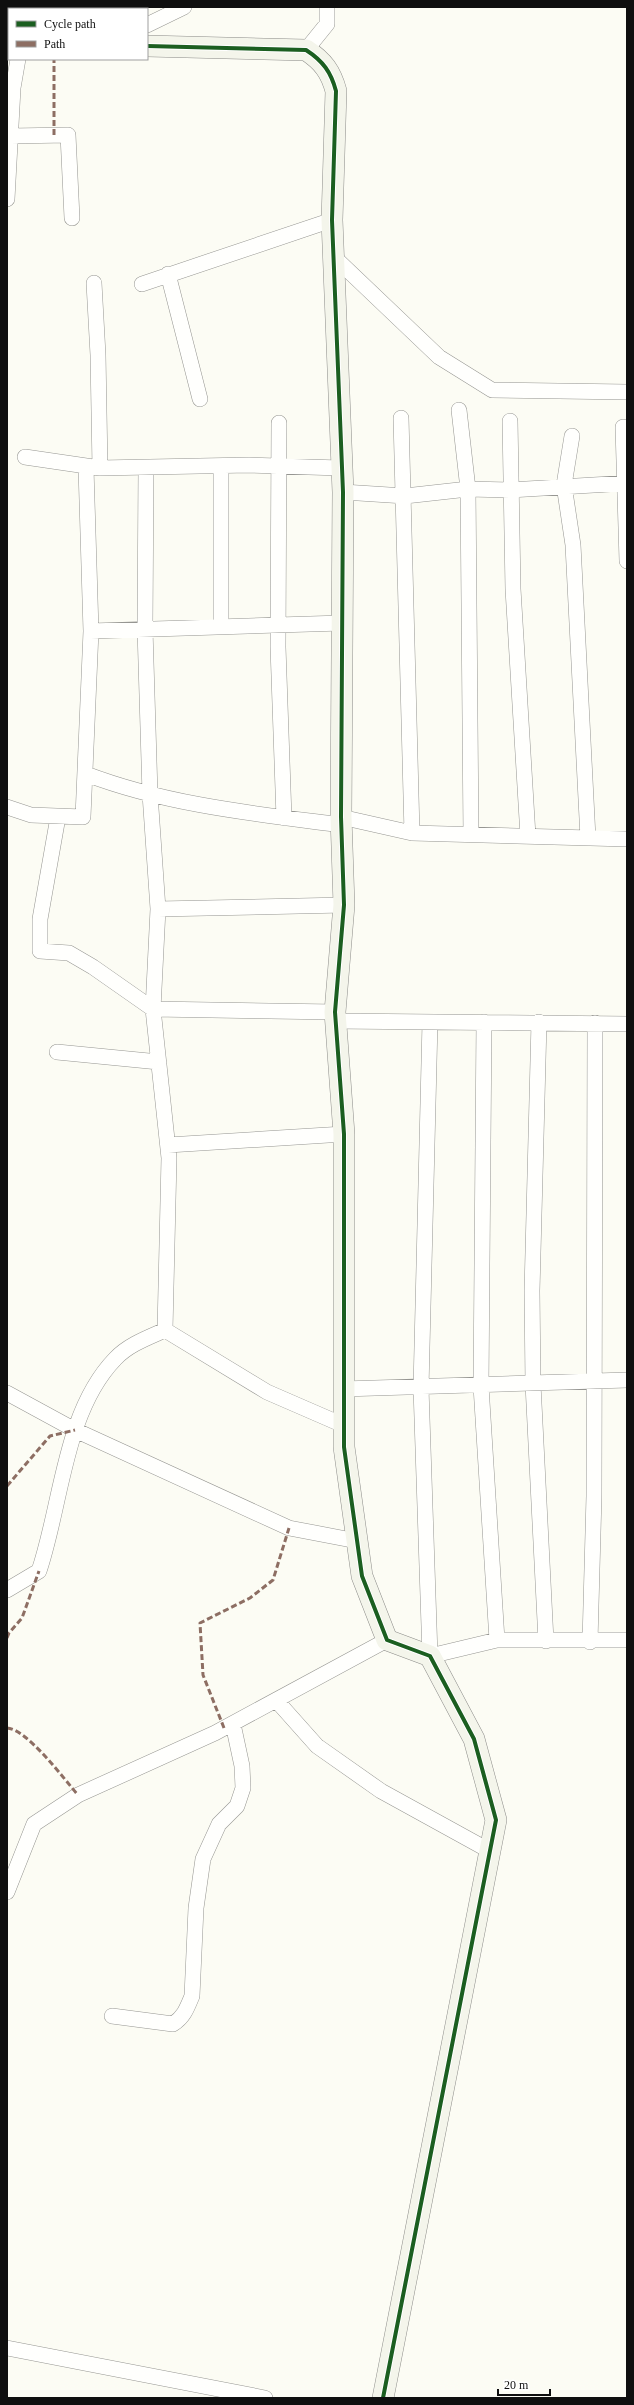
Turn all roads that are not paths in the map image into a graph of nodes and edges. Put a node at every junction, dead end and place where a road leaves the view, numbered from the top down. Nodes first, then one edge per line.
1 (184, 7) edge
2 (327, 7) edge
3 (148, 24) edge
4 (148, 46) edge
5 (306, 50) junction
6 (18, 60) edge
7 (11, 136) junction
8 (7, 199) edge
9 (72, 218) dead end
10 (332, 220) junction
11 (333, 256) junction
12 (168, 274) junction
13 (94, 283) dead end
14 (142, 284) dead end
15 (627, 392) edge
16 (200, 399) dead end
17 (459, 410) dead end
18 (401, 418) dead end
19 (510, 422) dead end
20 (279, 423) dead end
21 (623, 427) dead end
22 (572, 436) dead end
23 (26, 457) dead end
24 (221, 466) junction
25 (279, 466) junction
26 (93, 468) junction
27 (146, 468) junction
28 (340, 468) junction
29 (625, 483) edge
30 (564, 485) junction
31 (468, 489) junction
32 (510, 490) junction
33 (343, 492) junction
34 (405, 496) junction
35 (627, 561) edge
36 (342, 623) junction
37 (278, 624) junction
38 (221, 627) junction
39 (145, 629) junction
40 (91, 631) junction
41 (86, 774) junction
42 (150, 794) junction
43 (7, 806) edge
44 (58, 818) junction
45 (284, 818) junction
46 (341, 821) junction
47 (412, 833) junction
48 (471, 835) junction
49 (528, 836) junction
50 (588, 838) junction
51 (627, 839) edge
52 (344, 905) junction
53 (158, 909) junction
54 (153, 1009) junction
55 (335, 1017) junction
56 (430, 1022) junction
57 (484, 1022) junction
58 (539, 1022) junction
59 (595, 1023) junction
60 (627, 1024) edge
61 (57, 1052) dead end
62 (159, 1062) junction
63 (344, 1134) junction
64 (168, 1145) junction
65 (164, 1330) junction
66 (627, 1380) edge
67 (593, 1382) junction
68 (534, 1384) junction
69 (481, 1386) junction
70 (421, 1388) junction
71 (342, 1389) junction
72 (7, 1393) edge
73 (343, 1425) junction
74 (75, 1430) junction
75 (358, 1540) junction
76 (7, 1590) edge
77 (387, 1640) junction
78 (497, 1640) junction
79 (627, 1640) edge
80 (546, 1641) junction
81 (590, 1642) junction
82 (430, 1656) junction
83 (276, 1700) junction
84 (232, 1724) junction
85 (490, 1851) junction
86 (7, 1892) edge
87 (112, 2016) dead end
88 (7, 2348) edge
89 (265, 2398) edge
90 (383, 2398) edge

1 - 3 street
2 - 5 street
4 - 5 street
5 - 10 street
6 - 7 street
7 - 8 street
7 - 9 street
10 - 11 street
10 - 12 street
11 - 15 street
11 - 28 street
12 - 14 street
12 - 16 street
13 - 26 street
17 - 31 street
18 - 34 street
19 - 32 street
20 - 25 street
21 - 29 street
22 - 30 street
23 - 26 street
24 - 25 street
24 - 27 street
24 - 38 street
25 - 28 street
25 - 37 street
26 - 27 street
26 - 40 street
27 - 39 street
28 - 33 street
29 - 30 street
29 - 35 street
30 - 32 street
30 - 50 street
31 - 32 street
31 - 34 street
31 - 48 street
32 - 49 street
33 - 34 street
33 - 36 street
34 - 47 street
36 - 37 street
36 - 46 street
37 - 38 street
37 - 45 street
38 - 39 street
39 - 40 street
39 - 42 street
40 - 41 street
41 - 42 street
41 - 44 street
42 - 45 street
42 - 53 street
43 - 44 street
44 - 54 street
45 - 46 street
46 - 47 street
46 - 52 street
47 - 48 street
48 - 49 street
49 - 50 street
50 - 51 street
52 - 53 street
52 - 55 street
53 - 54 street
54 - 55 street
54 - 62 street
55 - 56 street
55 - 63 street
56 - 57 street
56 - 70 street
57 - 58 street
57 - 69 street
58 - 59 street
58 - 68 street
59 - 60 street
59 - 67 street
61 - 62 street
62 - 64 street
63 - 64 street
63 - 71 street
64 - 65 street
65 - 73 street
65 - 74 street
66 - 67 street
67 - 68 street
67 - 81 street
68 - 69 street
68 - 80 street
69 - 70 street
69 - 78 street
70 - 71 street
70 - 82 street
71 - 73 street
72 - 74 street
73 - 75 street
74 - 75 street
74 - 76 street
75 - 77 street
77 - 82 street
77 - 83 street
78 - 80 street
78 - 82 street
79 - 81 street
80 - 81 street
82 - 85 street
83 - 84 street
83 - 85 street
84 - 86 street
84 - 87 street
85 - 90 street
88 - 89 street

